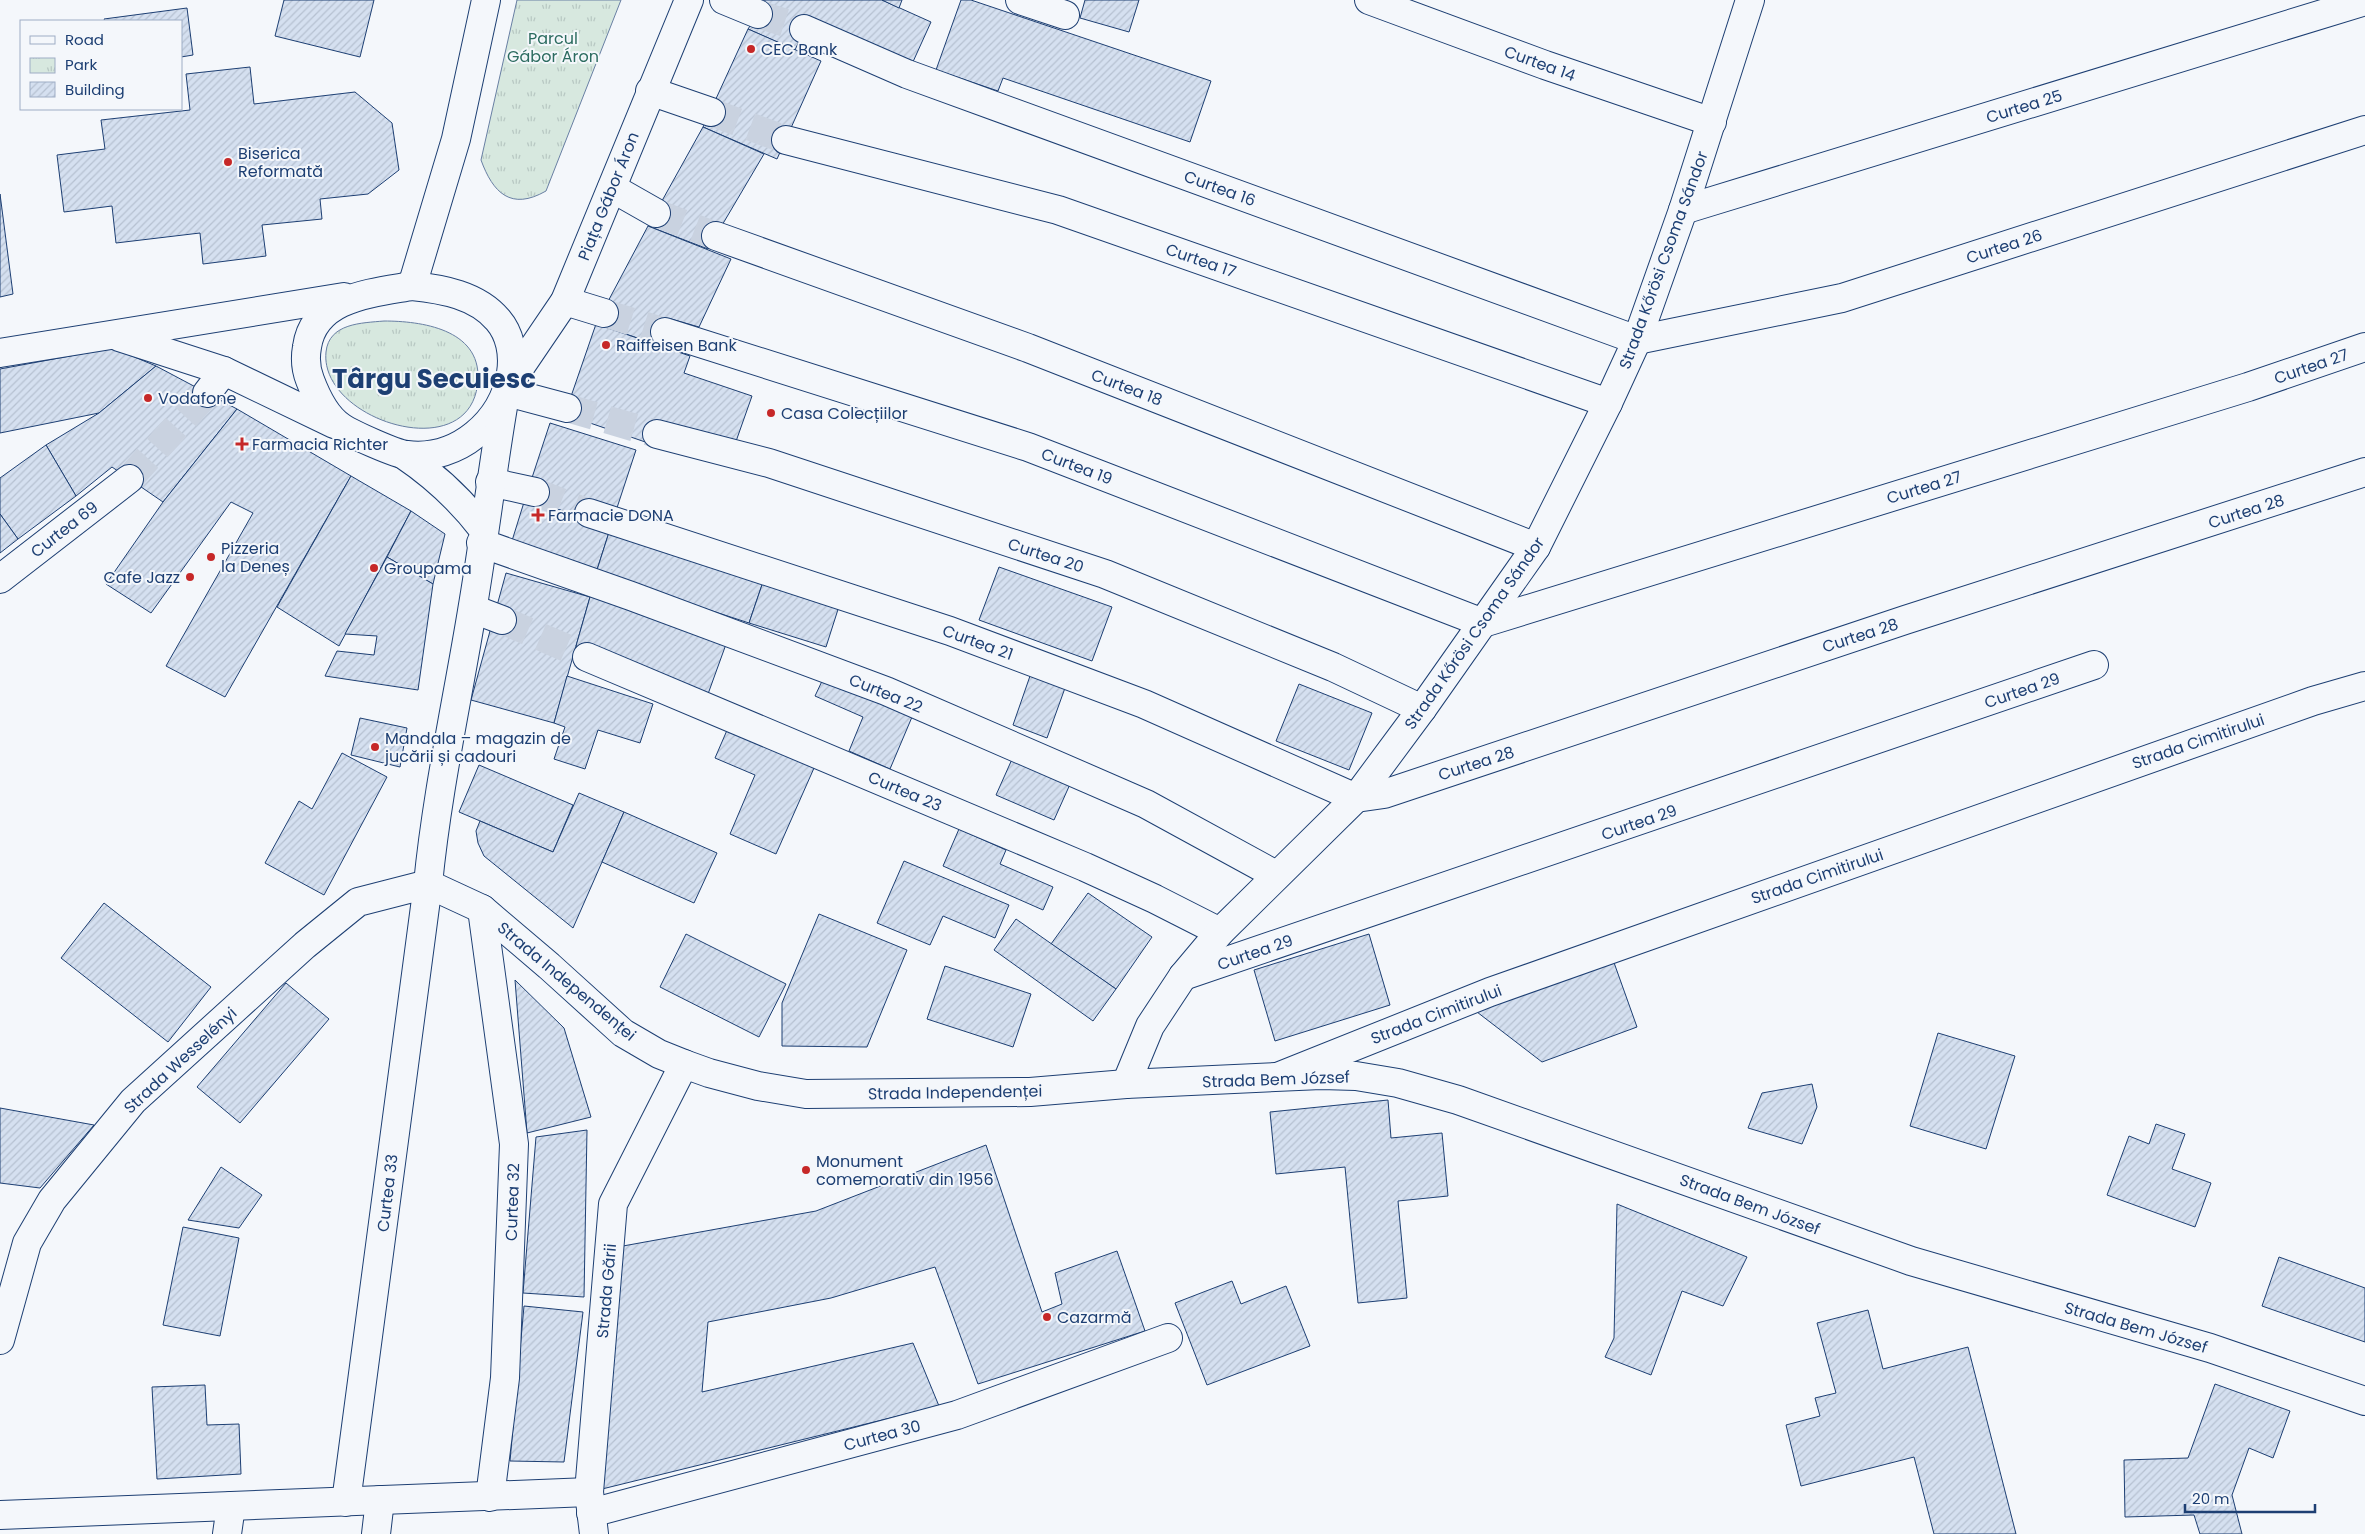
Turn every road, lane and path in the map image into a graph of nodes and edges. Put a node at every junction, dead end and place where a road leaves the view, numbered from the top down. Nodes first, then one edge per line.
1 (486, 0) edge
2 (689, 0) edge
3 (724, 0) edge
4 (1020, 0) edge
5 (1369, 0) edge
6 (1750, 0) edge
7 (2365, 1) edge
8 (758, 14) tunnel mouth
9 (1065, 16) dead end
10 (804, 29) tunnel mouth
11 (650, 92) junction
12 (710, 112) tunnel mouth
13 (1712, 122) junction
14 (2365, 130) edge
15 (786, 140) tunnel mouth
16 (612, 188) junction
17 (1683, 210) junction
18 (656, 213) tunnel mouth
19 (716, 236) tunnel mouth
20 (412, 286) junction
21 (363, 294) junction
22 (565, 301) junction
23 (604, 313) tunnel mouth
24 (665, 332) tunnel mouth
25 (116, 335) junction
26 (1638, 340) junction
27 (2365, 347) edge
28 (0, 353) edge
29 (224, 371) junction
30 (507, 392) junction
31 (207, 393) tunnel mouth
32 (1608, 403) junction
33 (567, 408) tunnel mouth
34 (340, 426) junction
35 (657, 434) tunnel mouth
36 (404, 455) junction
37 (2365, 472) edge
38 (129, 479) tunnel mouth
39 (490, 482) junction
40 (534, 492) tunnel mouth
41 (589, 513) tunnel mouth
42 (482, 536) junction
43 (1536, 547) junction
44 (0, 579) edge
45 (472, 609) junction
46 (502, 620) tunnel mouth
47 (1483, 623) junction
48 (587, 657) tunnel mouth
49 (2094, 665) dead end
50 (2365, 686) edge
51 (1422, 710) junction
52 (1356, 798) junction
53 (1276, 875) junction
54 (428, 884) junction
55 (482, 909) junction
56 (1220, 932) junction
57 (1183, 976) junction
58 (684, 1064) junction
59 (1272, 1078) junction
60 (1126, 1084) junction
61 (1168, 1338) dead end
62 (0, 1340) edge
63 (2365, 1401) edge
64 (490, 1497) junction
65 (380, 1500) junction
66 (346, 1502) junction
67 (232, 1506) junction
68 (591, 1513) edge
69 (0, 1516) edge
70 (227, 1534) edge
71 (376, 1534) edge

1 - 20 street
2 - 11 street, Piața Gábor Áron
3 - 8 street
4 - 9 street
5 - 13 street, Curtea 14
6 - 13 street, Strada Kőrösi Csoma Sándor
7 - 17 street, Curtea 25
10 - 26 street, Curtea 16
11 - 12 street
11 - 16 street, Piața Gábor Áron
13 - 17 street, Strada Kőrösi Csoma Sándor
14 - 26 street, Curtea 26
15 - 32 street, Curtea 17
16 - 18 street
16 - 22 street, Piața Gábor Áron
17 - 26 street, Strada Kőrösi Csoma Sándor
19 - 43 street, Curtea 18
20 - 21 street
20 - 30 street
21 - 25 street
21 - 34 street
22 - 23 street
22 - 30 street, Piața Gábor Áron
24 - 47 street, Curtea 19
25 - 28 street
25 - 29 street
26 - 32 street, Strada Kőrösi Csoma Sándor
27 - 47 street, Curtea 27
29 - 31 street
29 - 34 street
30 - 33 street
30 - 36 street, Piața Gábor Áron
30 - 39 street
32 - 43 street, Strada Kőrösi Csoma Sándor
34 - 36 street
35 - 51 street, Curtea 20
36 - 42 street
37 - 52 street, Curtea 28
38 - 44 street, Curtea 69
39 - 40 street
39 - 42 street
41 - 52 street, Curtea 21
42 - 45 street
42 - 53 street, Curtea 22
43 - 47 street, Strada Kőrösi Csoma Sándor
45 - 46 street
45 - 54 street
47 - 51 street, Strada Kőrösi Csoma Sándor
48 - 56 street, Curtea 23
49 - 57 street, Curtea 29
50 - 59 street, Strada Cimitirului
51 - 52 street, Strada Kőrösi Csoma Sándor
52 - 53 street, Strada Kőrösi Csoma Sándor
53 - 56 street, Strada Kőrösi Csoma Sándor
54 - 55 street, Strada Independenței
54 - 62 street, Strada Wesselényi
54 - 66 street, Curtea 33
55 - 58 street, Strada Independenței
55 - 64 street, Curtea 32
56 - 57 street, Strada Kőrösi Csoma Sándor
57 - 60 street, Strada Kőrösi Csoma Sándor
58 - 60 street, Strada Independenței
58 - 68 street, Strada Gării
59 - 60 street, Strada Bem József
59 - 63 street, Strada Bem József
61 - 68 street, Curtea 30
64 - 65 street, Curtea 30
64 - 68 street, Curtea 30
65 - 66 street, Curtea 30
65 - 71 street
66 - 67 street, Curtea 30
67 - 69 street, Curtea 30
67 - 70 street

